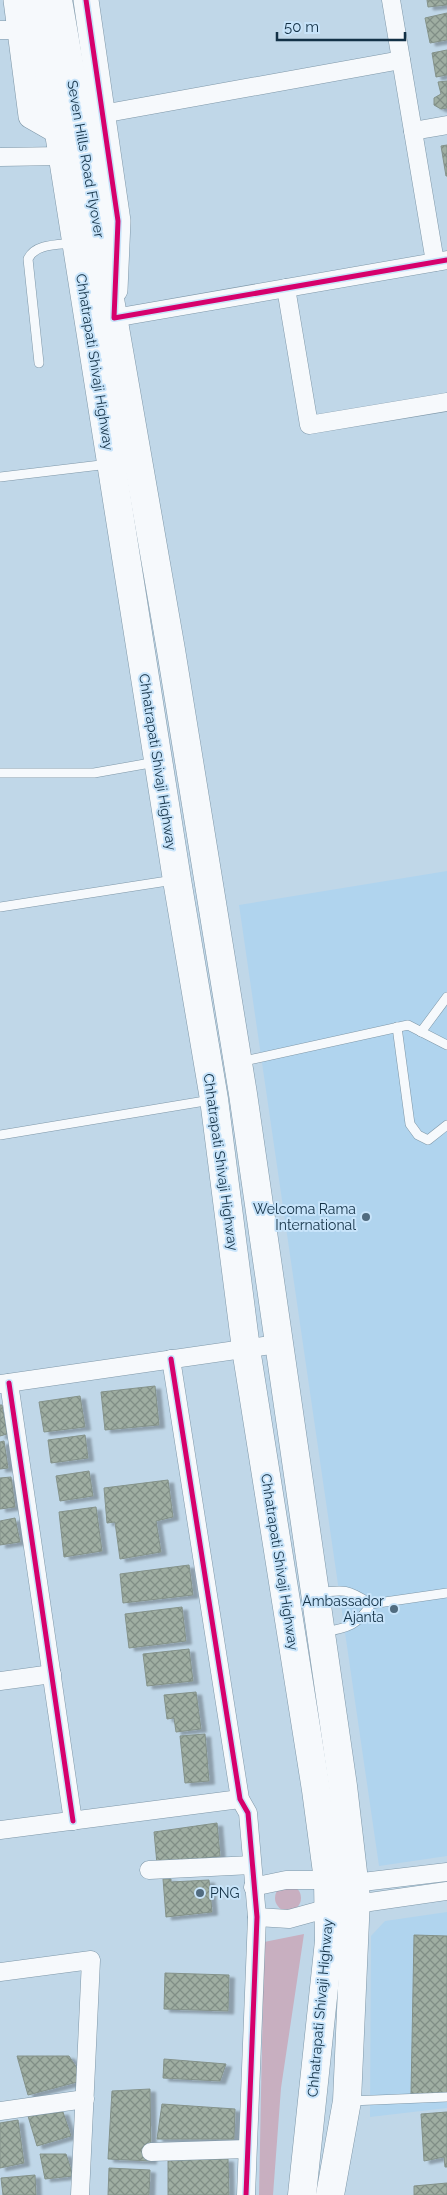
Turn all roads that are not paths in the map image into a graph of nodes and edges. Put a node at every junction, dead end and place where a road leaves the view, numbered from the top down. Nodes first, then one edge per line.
1 (16, 0) edge
2 (38, 0) edge
3 (58, 0) edge
4 (86, 0) edge
5 (391, 0) edge
6 (10, 30) edge
7 (401, 60) junction
8 (102, 114) junction
9 (447, 125) edge
10 (413, 130) junction
11 (61, 144) junction
12 (0, 157) edge
13 (76, 243) junction
14 (441, 261) edge
15 (286, 288) junction
16 (114, 318) junction
17 (39, 363) dead end
18 (447, 402) edge
19 (111, 464) junction
20 (0, 477) edge
21 (158, 762) junction
22 (0, 773) edge
23 (177, 880) junction
24 (0, 906) edge
25 (447, 997) edge
26 (397, 1027) junction
27 (421, 1032) junction
28 (447, 1045) edge
29 (237, 1063) junction
30 (214, 1099) junction
31 (447, 1125) edge
32 (0, 1135) edge
33 (278, 1344) junction
34 (246, 1349) junction
35 (171, 1359) junction
36 (4, 1384) edge
37 (314, 1593) junction
38 (447, 1593) edge
39 (370, 1604) junction
40 (319, 1633) junction
41 (52, 1674) junction
42 (0, 1681) edge
43 (240, 1799) junction
44 (72, 1821) junction
45 (0, 1830) edge
46 (252, 1865) junction
47 (149, 1870) dead end
48 (447, 1872) edge
49 (254, 1887) junction
50 (346, 1889) junction
51 (447, 1891) edge
52 (328, 1908) junction
53 (256, 1917) junction
54 (0, 1972) edge
55 (447, 2097) edge
56 (84, 2099) junction
57 (347, 2102) junction
58 (0, 2111) edge
59 (247, 2149) junction
60 (151, 2152) dead end
61 (80, 2195) edge
62 (246, 2195) edge
63 (302, 2195) edge
64 (330, 2195) edge

1 - 6 street
2 - 11 highway, Seven Hills Road Flyover
3 - 16 highway, Seven Hills Road Flyover
4 - 8 street
5 - 7 street
6 - 11 street
7 - 8 street
7 - 10 street
8 - 16 street
9 - 10 street
10 - 14 street
11 - 12 street
11 - 13 highway, Chhatrapati Shivaji Highway
13 - 17 lane
13 - 19 highway, Chhatrapati Shivaji Highway
14 - 15 street
15 - 16 street
15 - 18 street
16 - 29 highway, Chhatrapati Shivaji Highway
19 - 20 lane
19 - 21 highway, Chhatrapati Shivaji Highway
21 - 22 lane
21 - 23 highway, Chhatrapati Shivaji Highway
23 - 24 lane
23 - 30 highway, Chhatrapati Shivaji Highway
25 - 27 lane
26 - 27 lane
26 - 29 lane
26 - 31 lane
27 - 28 lane
29 - 33 highway, Chhatrapati Shivaji Highway
30 - 32 lane
30 - 34 highway, Chhatrapati Shivaji Highway
33 - 34 street
33 - 37 highway, Chhatrapati Shivaji Highway
34 - 35 street
34 - 50 highway, Chhatrapati Shivaji Highway
35 - 36 street
35 - 43 street
36 - 41 street
37 - 39 lane
37 - 40 highway, Chhatrapati Shivaji Highway
38 - 39 lane
39 - 40 lane
40 - 50 highway, Chhatrapati Shivaji Highway
41 - 42 street
41 - 44 street
43 - 44 street
43 - 46 street
44 - 45 street
46 - 47 street
46 - 49 street
48 - 50 street
49 - 50 street
49 - 53 street
50 - 51 street
50 - 52 highway, Chhatrapati Shivaji Highway
50 - 57 highway, Chhatrapati Shivaji Highway
52 - 53 street
52 - 63 highway, Chhatrapati Shivaji Highway
53 - 59 street
54 - 56 street
55 - 57 lane
56 - 58 street
56 - 61 street
57 - 64 highway, Chhatrapati Shivaji Highway
59 - 60 street
59 - 62 street

